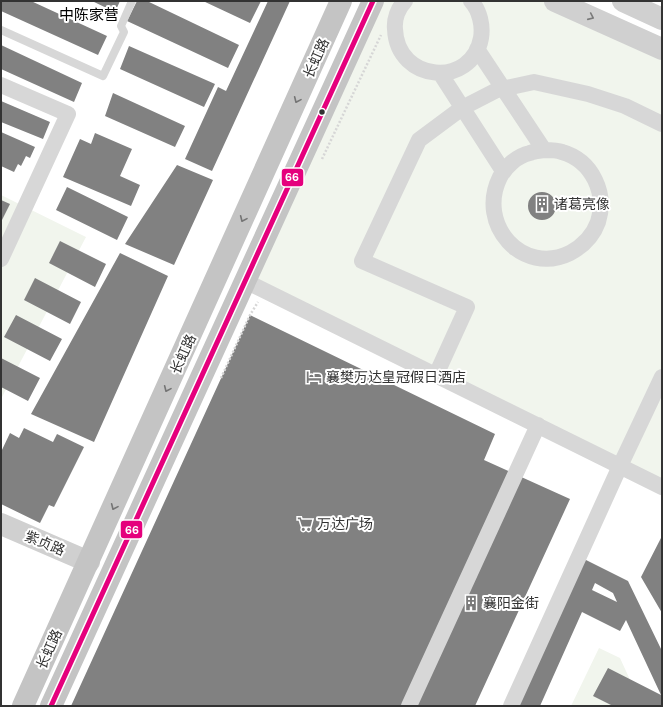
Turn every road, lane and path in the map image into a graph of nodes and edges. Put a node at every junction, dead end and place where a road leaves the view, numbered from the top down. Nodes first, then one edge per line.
1 (132, 1) edge
2 (341, 1) edge
3 (372, 1) edge
4 (405, 1) edge
5 (471, 1) edge
6 (556, 1) edge
7 (623, 1) edge
8 (662, 19) edge
9 (1, 30) edge
10 (382, 34) dead end
11 (477, 49) junction
12 (662, 49) edge
13 (440, 73) junction
14 (1, 85) edge
15 (504, 89) junction
16 (462, 108) junction
17 (662, 124) edge
18 (544, 150) junction
19 (319, 163) dead end
20 (504, 171) junction
21 (1, 260) edge
22 (245, 281) junction
23 (264, 290) junction
24 (436, 375) junction
25 (662, 378) edge
26 (220, 380) dead end
27 (538, 425) junction
28 (620, 466) junction
29 (662, 486) edge
30 (1, 524) edge
31 (89, 562) junction
32 (23, 706) edge
33 (51, 706) edge
34 (409, 706) edge
35 (511, 706) edge

1 - 9 lane
2 -> 31 highway, 长虹路
3 - 22 highway, 长虹路
4 - 13 street
5 - 11 street
6 -> 12 street
7 - 8 street
10 - 19 path
11 - 13 street
11 - 15 street
13 - 16 street
14 - 21 street
15 - 16 street
15 - 17 street
15 - 18 street
16 - 20 street
16 - 24 street
18 - 20 street
18 - 20 street
22 - 23 street
22 - 33 highway, 长虹路
23 - 24 street
23 - 26 path
24 - 27 street
25 - 28 street
27 - 28 street
27 - 34 street
28 - 29 street
28 - 35 street
30 - 31 street, 紫贞路
31 - 32 highway, 长虹路

